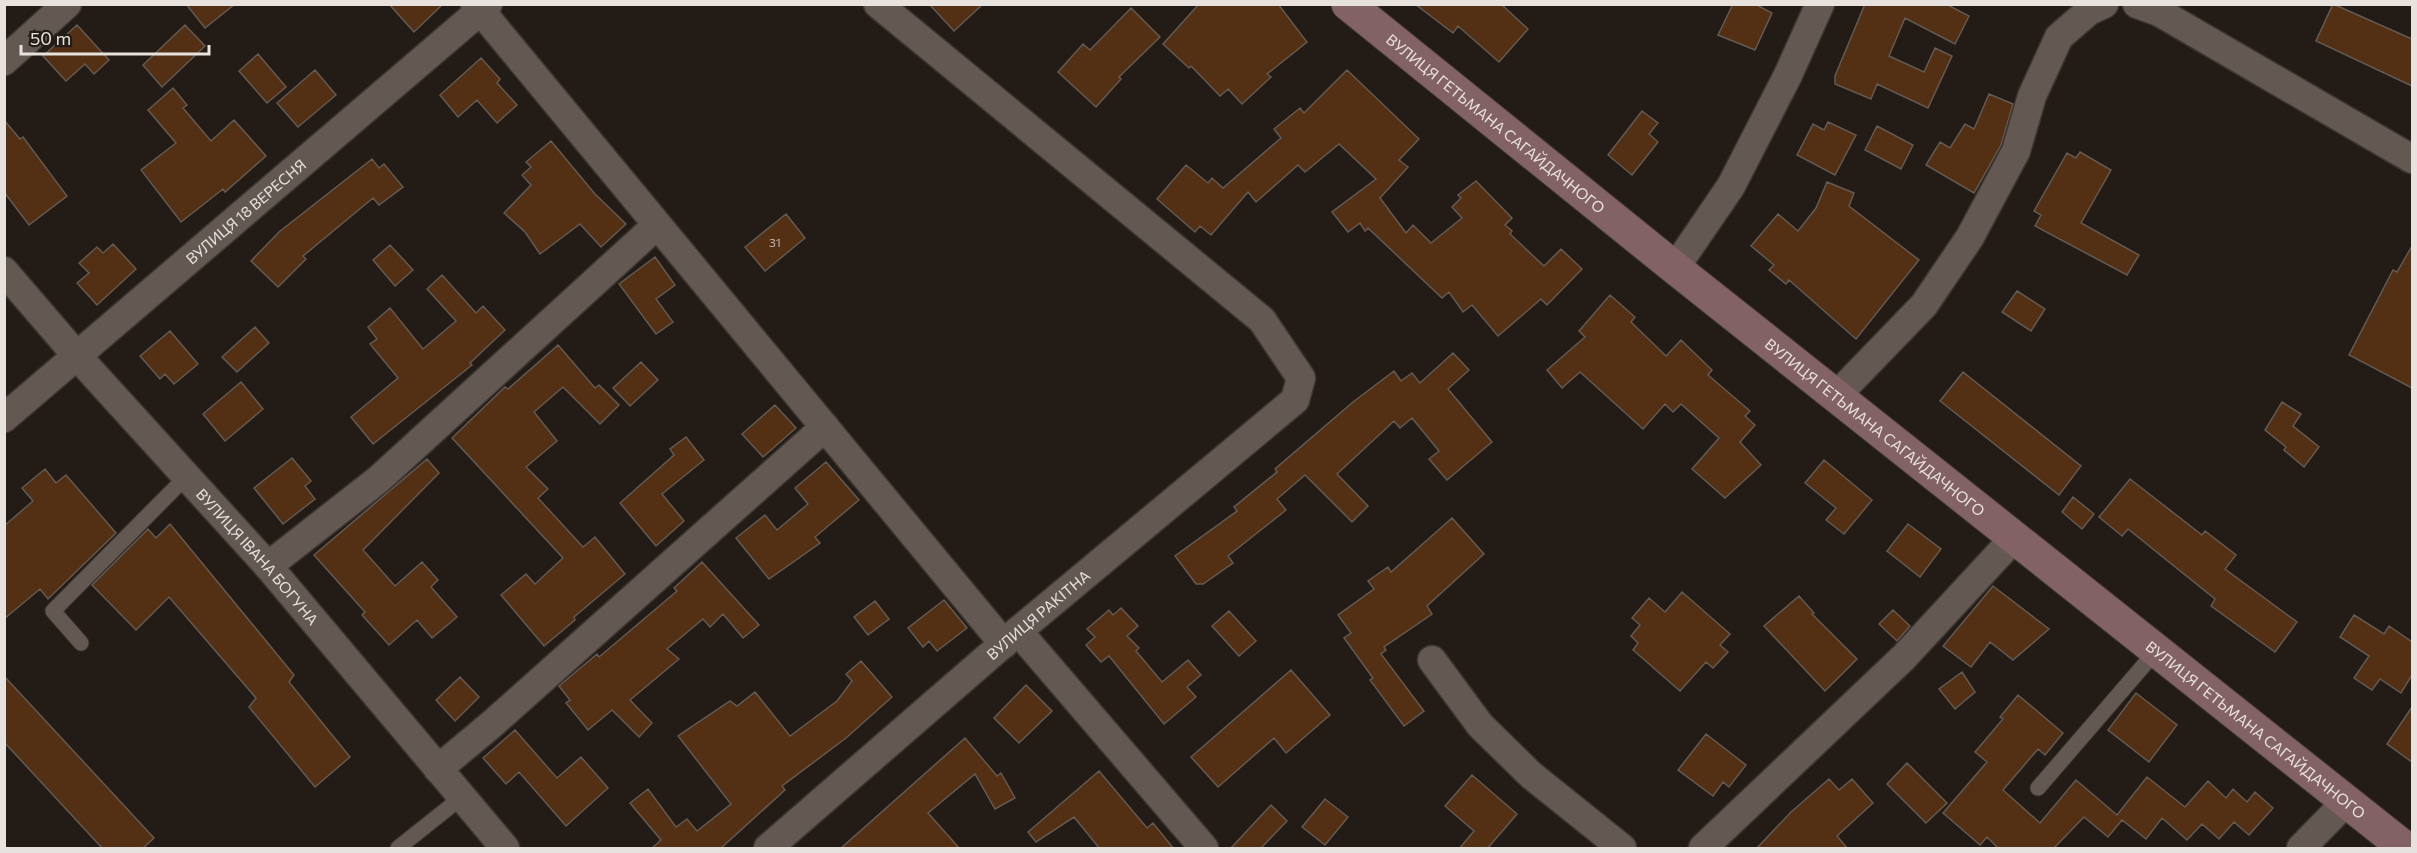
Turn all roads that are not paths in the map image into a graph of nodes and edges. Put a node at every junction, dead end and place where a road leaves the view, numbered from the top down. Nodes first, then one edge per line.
1 (67, 4) edge
2 (878, 4) edge
3 (1348, 4) edge
4 (1820, 4) edge
5 (2104, 4) edge
6 (2137, 4) edge
7 (481, 7) edge
8 (4, 61) edge
9 (2412, 159) edge
10 (657, 225) junction
11 (1675, 268) junction
12 (4, 272) edge
13 (77, 356) junction
14 (1836, 396) junction
15 (4, 418) edge
16 (825, 427) junction
17 (186, 477) junction
18 (2015, 537) junction
19 (268, 566) junction
20 (1011, 638) junction
21 (81, 643) dead end
22 (2157, 650) junction
23 (1432, 660) dead end
24 (438, 769) junction
25 (2038, 788) dead end
26 (462, 797) junction
27 (2347, 801) junction
28 (398, 849) edge
29 (505, 849) edge
30 (768, 849) edge
31 (1204, 849) edge
32 (1622, 849) edge
33 (1703, 849) edge
34 (2301, 849) edge
35 (2405, 849) edge

1 - 8 street
2 - 20 street, ВУЛИЦЯ РАКІТНА
3 - 11 main road, ВУЛИЦЯ ГЕТЬМАНА САГАЙДАЧНОГО
4 - 11 street
5 - 14 street
6 - 9 street
7 - 10 street
7 - 13 street, ВУЛИЦЯ 18 ВЕРЕСНЯ
10 - 16 street
10 - 19 street
11 - 14 main road, ВУЛИЦЯ ГЕТЬМАНА САГАЙДАЧНОГО
12 - 13 street, ВУЛИЦЯ ІВАНА БОГУНА
13 - 15 street, ВУЛИЦЯ 18 ВЕРЕСНЯ
13 - 17 street, ВУЛИЦЯ ІВАНА БОГУНА
14 - 18 main road, ВУЛИЦЯ ГЕТЬМАНА САГАЙДАЧНОГО
16 - 20 street
16 - 24 street
17 - 19 street, ВУЛИЦЯ ІВАНА БОГУНА
17 - 21 lane
18 - 22 main road, ВУЛИЦЯ ГЕТЬМАНА САГАЙДАЧНОГО
18 - 33 street
19 - 24 street, ВУЛИЦЯ ІВАНА БОГУНА
20 - 30 street, ВУЛИЦЯ РАКІТНА
20 - 31 street
22 - 25 lane
22 - 27 main road, ВУЛИЦЯ ГЕТЬМАНА САГАЙДАЧНОГО
23 - 32 street
24 - 26 street, ВУЛИЦЯ ІВАНА БОГУНА
26 - 28 lane
26 - 29 street, ВУЛИЦЯ ІВАНА БОГУНА
27 - 34 street
27 - 35 main road, ВУЛИЦЯ ГЕТЬМАНА САГАЙДАЧНОГО

